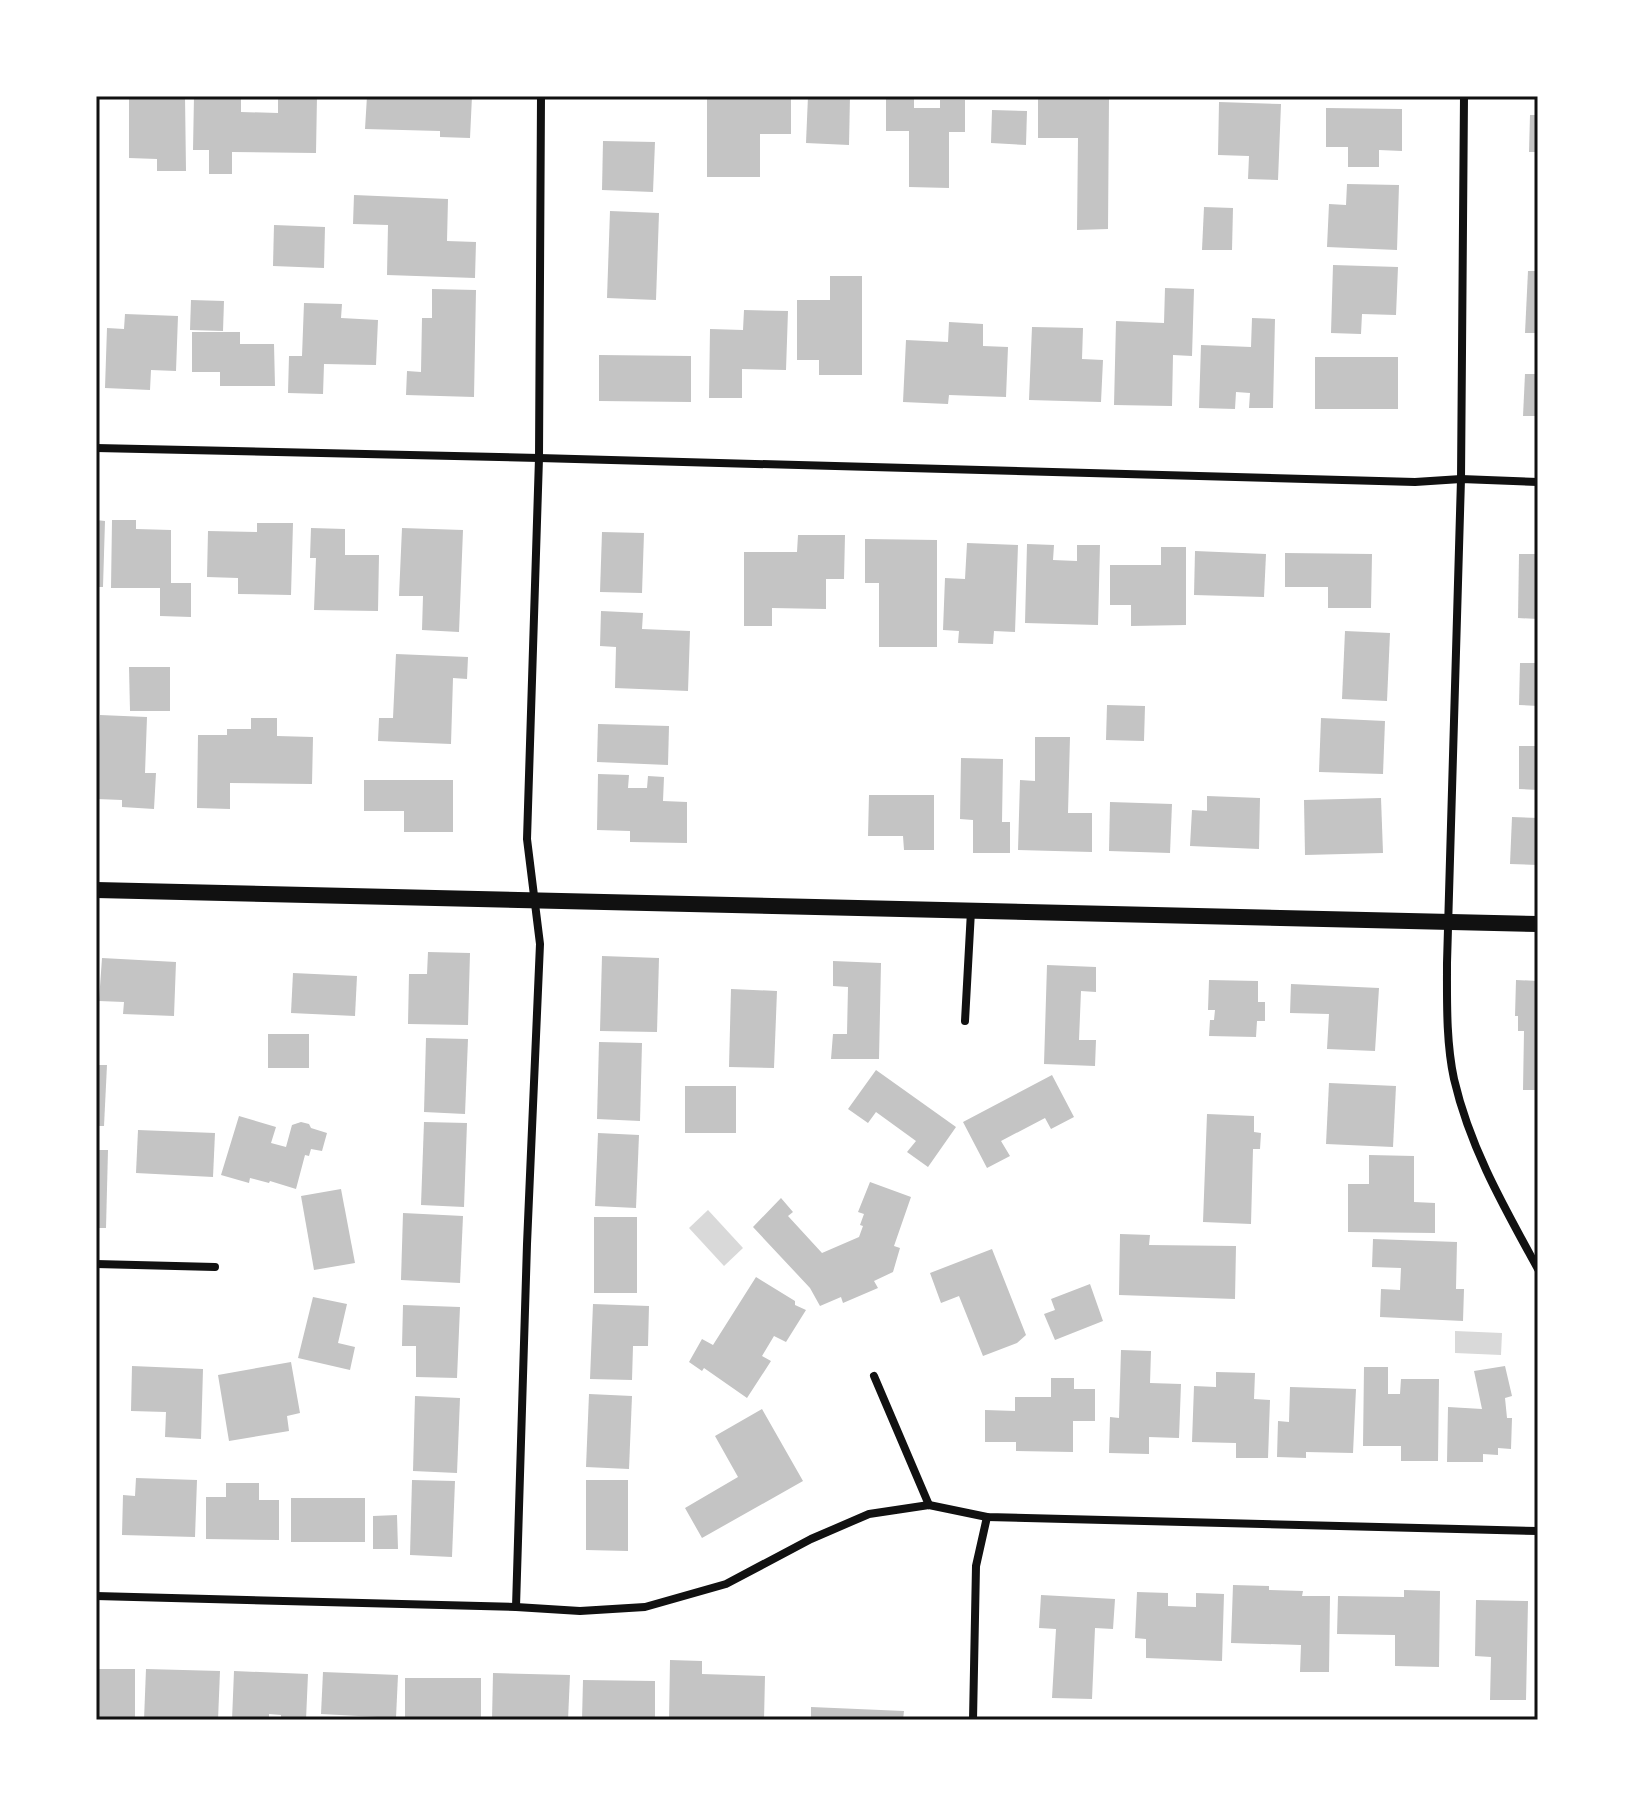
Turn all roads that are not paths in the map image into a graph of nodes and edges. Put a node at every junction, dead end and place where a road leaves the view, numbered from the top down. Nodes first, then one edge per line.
1 (541, 96) edge
2 (1464, 96) edge
3 (96, 448) edge
4 (539, 458) junction
5 (1461, 479) junction
6 (1538, 482) edge
7 (96, 890) edge
8 (534, 900) junction
9 (971, 910) junction
10 (1448, 922) junction
11 (1538, 924) edge
12 (965, 1021) dead end
13 (96, 1264) edge
14 (215, 1267) dead end
15 (1538, 1269) edge
16 (874, 1376) dead end
17 (929, 1505) junction
18 (987, 1517) junction
19 (1538, 1531) edge
20 (96, 1596) edge
21 (516, 1607) junction
22 (973, 1720) edge

1 - 4 street
2 - 5 street
3 - 4 street
4 - 5 street
4 - 8 street
5 - 6 street
5 - 10 street
7 - 8 main road
8 - 9 main road
8 - 21 street
9 - 10 main road
9 - 12 street
10 - 11 main road
10 - 15 street
13 - 14 street
16 - 17 street
17 - 18 street
17 - 21 street
18 - 19 street
18 - 22 street
20 - 21 street

